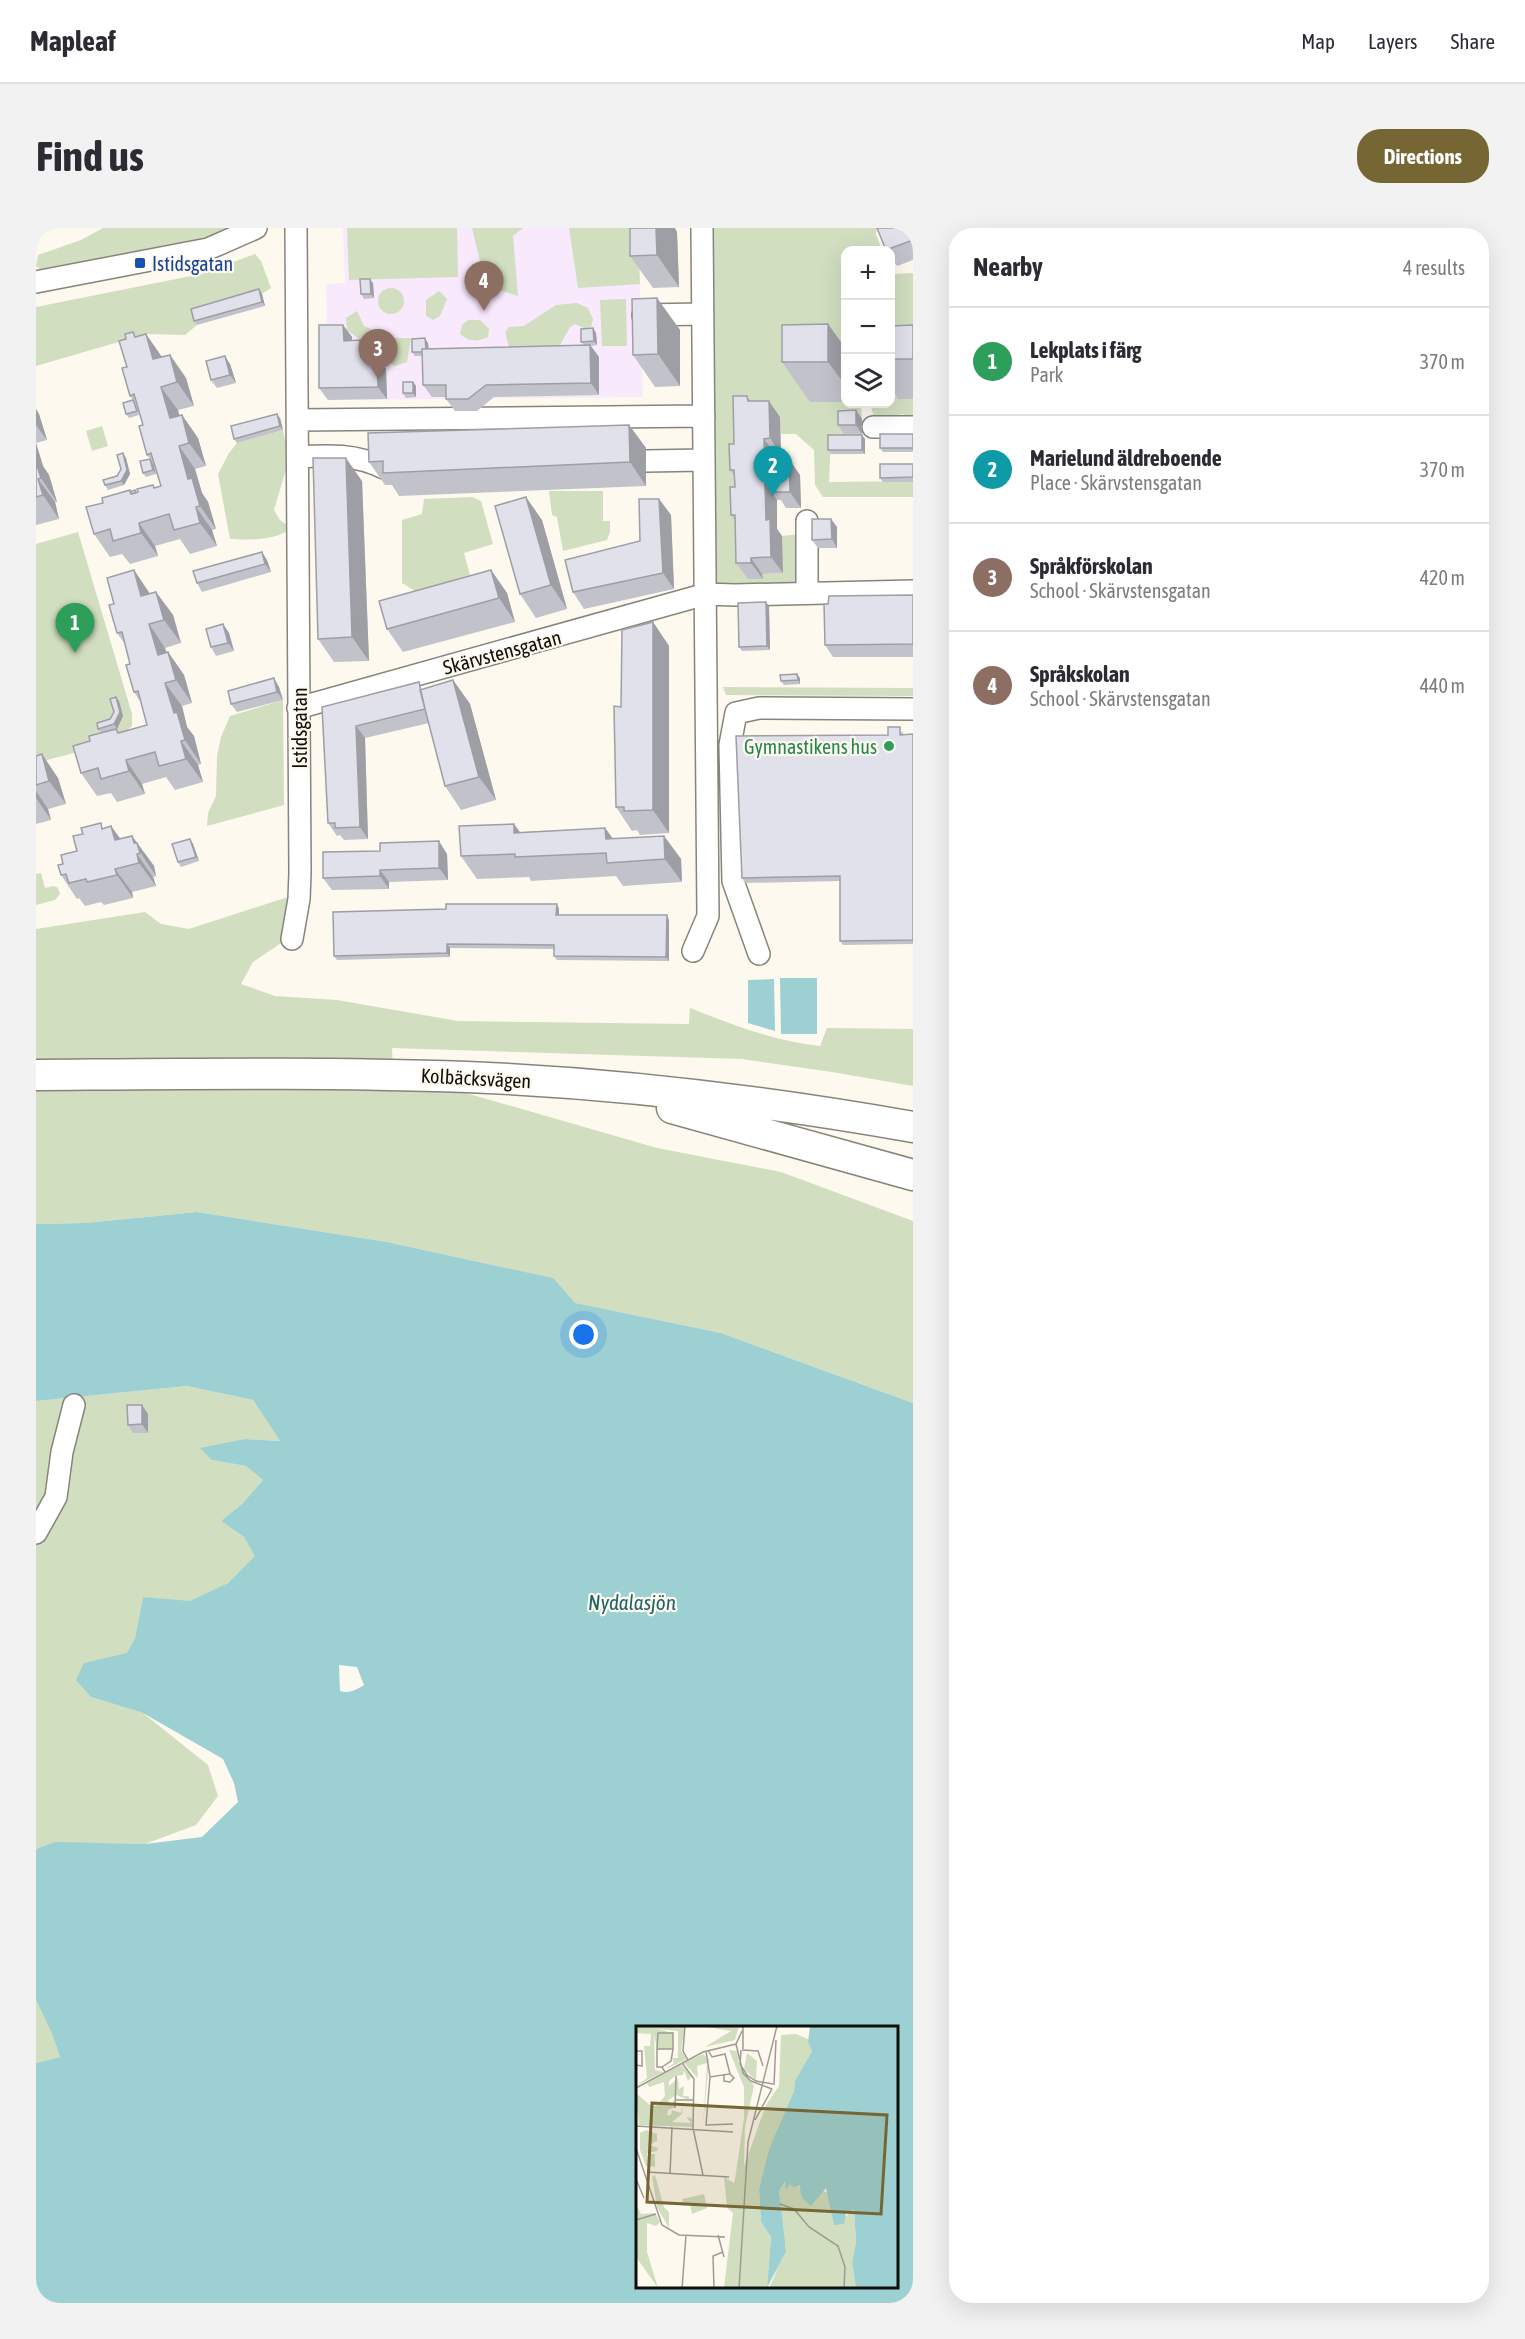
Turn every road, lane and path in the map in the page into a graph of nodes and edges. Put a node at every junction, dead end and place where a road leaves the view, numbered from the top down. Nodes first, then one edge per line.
1 (256, 228) edge
2 (296, 228) edge
3 (702, 228) edge
4 (36, 282) edge
5 (703, 314) junction
6 (643, 315) edge
7 (704, 416) junction
8 (298, 420) junction
9 (873, 427) dead end
10 (913, 427) edge
11 (297, 457) junction
12 (704, 459) junction
13 (646, 461) dead end
14 (384, 468) edge
15 (807, 520) dead end
16 (913, 591) edge
17 (807, 593) junction
18 (705, 594) junction
19 (298, 708) junction
20 (913, 709) edge
21 (292, 939) dead end
22 (693, 951) dead end
23 (759, 954) dead end
24 (36, 1056) edge
25 (36, 1075) edge
26 (609, 1087) junction
27 (913, 1108) edge
28 (913, 1127) edge
29 (913, 1175) edge
30 (74, 1405) dead end
31 (36, 1533) edge

1 - 4 street
2 - 8 street, Istidsgatan
3 - 5 street
5 - 6 street
5 - 7 street
7 - 8 street
7 - 12 street
8 - 11 street, Istidsgatan
9 - 10 street
11 - 14 street
11 - 19 street, Istidsgatan
12 - 13 street
12 - 18 street
15 - 17 street
16 - 17 street, Skärvstensgatan
17 - 18 street, Skärvstensgatan
18 - 19 street, Skärvstensgatan
18 - 22 street
19 - 21 street, Istidsgatan
20 - 23 street
24 - 27 highway, Kolbäcksvägen
25 - 26 highway, Kolbäcksvägen
26 - 28 highway, Kolbäcksvägen
26 - 29 highway
30 - 31 street

